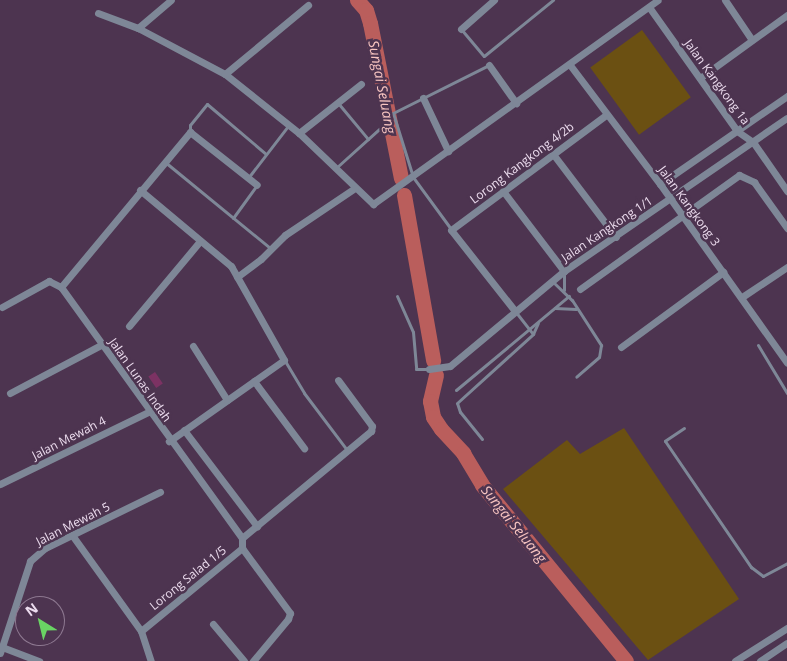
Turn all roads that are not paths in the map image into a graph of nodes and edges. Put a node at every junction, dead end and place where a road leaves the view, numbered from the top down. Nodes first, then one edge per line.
1 (171, 0) edge
2 (494, 0) edge
3 (554, 0) edge
4 (658, 0) edge
5 (725, 0) edge
6 (308, 5) dead end
7 (649, 7) junction
8 (98, 13) dead end
9 (787, 15) edge
10 (138, 28) junction
11 (460, 29) joint
12 (752, 40) junction
13 (489, 65) joint
14 (570, 65) junction
15 (225, 74) junction
16 (700, 78) junction
17 (361, 84) dead end
18 (787, 96) edge
19 (422, 98) junction
20 (338, 102) junction
21 (516, 103) junction
22 (607, 114) junction
23 (787, 118) edge
24 (288, 125) junction
25 (379, 129) dead end
26 (737, 131) junction
27 (190, 132) junction
28 (299, 133) junction
29 (368, 139) junction
30 (752, 142) junction
31 (448, 151) junction
32 (266, 154) junction
33 (554, 154) junction
34 (165, 161) junction
35 (336, 168) junction
36 (248, 178) junction
37 (410, 179) junction
38 (660, 184) junction
39 (257, 185) joint
40 (355, 188) junction
41 (140, 190) junction
42 (503, 191) junction
43 (787, 192) edge
44 (671, 200) junction
45 (681, 215) junction
46 (233, 218) junction
47 (787, 228) edge
48 (452, 230) junction
49 (616, 237) junction
50 (200, 241) junction
51 (271, 249) junction
52 (787, 268) edge
53 (564, 272) junction
54 (724, 272) junction
55 (237, 277) junction
56 (552, 281) junction
57 (61, 286) junction
58 (580, 288) dead end
59 (564, 290) junction
60 (397, 296) dead end
61 (569, 296) junction
62 (742, 298) junction
63 (2, 306) dead end
64 (555, 308) junction
65 (576, 309) junction
66 (515, 311) junction
67 (538, 323) junction
68 (129, 326) dead end
69 (528, 328) junction
70 (533, 334) junction
71 (101, 345) junction
72 (193, 346) dead end
73 (758, 346) dead end
74 (621, 347) dead end
75 (284, 360) junction
76 (787, 363) edge
77 (429, 370) joint
78 (576, 377) dead end
79 (338, 380) dead end
80 (254, 381) junction
81 (456, 390) dead end
82 (10, 393) dead end
83 (787, 393) edge
84 (227, 400) junction
85 (148, 412) junction
86 (684, 428) dead end
87 (184, 430) junction
88 (482, 439) dead end
89 (169, 441) junction
90 (304, 448) dead end
91 (348, 452) junction
92 (0, 484) edge
93 (160, 492) dead end
94 (257, 526) junction
95 (72, 536) junction
96 (242, 538) junction
97 (242, 548) junction
98 (787, 563) edge
99 (213, 624) dead end
100 (787, 628) edge
101 (141, 631) junction
102 (787, 643) edge
103 (1, 650) edge
104 (753, 651) junction
105 (39, 661) edge
106 (151, 661) edge
107 (244, 661) edge
108 (253, 661) edge
109 (735, 661) edge
110 (760, 661) edge

1 - 10 street
2 - 11 street
3 - 11 lane
4 - 7 street
5 - 12 street
6 - 15 street
7 - 14 street
7 - 16 street, Jalan Kangkong 1a
8 - 10 street
9 - 12 street
10 - 15 street
12 - 16 street
13 - 19 lane
13 - 21 street
14 - 21 street
14 - 22 street, Jalan Kangkong 3
15 - 24 street
16 - 26 street, Jalan Kangkong 1a
17 - 20 street
18 - 26 street
19 - 31 street
19 - 37 lane
20 - 28 street
20 - 29 lane
21 - 31 street
22 - 33 street, Lorong Kangkong 4/2b
22 - 38 street, Jalan Kangkong 3
23 - 30 street, Jalan Kangkong 1/1
24 - 28 street
24 - 32 lane
25 - 29 lane
26 - 30 street, Jalan Kangkong 1a
26 - 38 street
27 - 32 lane
27 - 34 street
27 - 36 street
28 - 35 street
29 - 35 lane
30 - 43 street, Jalan Kangkong 1a
30 - 44 street, Jalan Kangkong 1/1
31 - 37 street
32 - 36 lane
33 - 42 street, Lorong Kangkong 4/2b
33 - 49 street
34 - 41 street
34 - 46 lane
35 - 40 street
36 - 39 street
37 - 40 street
37 - 48 lane
38 - 44 street, Jalan Kangkong 3
39 - 46 lane
40 - 51 street
41 - 50 street
41 - 57 street
42 - 48 street, Lorong Kangkong 4/2b
42 - 53 street
44 - 45 street, Jalan Kangkong 3
44 - 49 street, Jalan Kangkong 1/1
45 - 47 street
45 - 54 street, Jalan Kangkong 3
45 - 58 street
46 - 51 lane
48 - 66 street
49 - 53 street, Jalan Kangkong 1/1
50 - 55 street
50 - 68 street
51 - 55 street
52 - 62 street
53 - 56 street, Jalan Kangkong 1/1
53 - 59 lane
54 - 62 street, Jalan Kangkong 3
54 - 74 street
55 - 75 street
56 - 59 lane
56 - 66 street, Jalan Kangkong 1/1
57 - 63 street
57 - 71 street, Jalan Lunas Indah
59 - 61 lane
60 - 77 lane
61 - 64 lane
61 - 65 lane
62 - 76 street, Jalan Kangkong 3
64 - 65 lane
64 - 67 lane
65 - 78 lane
66 - 69 lane
66 - 77 street, Jalan Kangkong 1/1
67 - 69 lane
67 - 70 lane
69 - 70 lane
69 - 81 lane
70 - 88 lane
71 - 82 street
71 - 85 street, Jalan Lunas Indah
72 - 84 street
73 - 83 lane
75 - 80 street
75 - 91 lane
79 - 91 street
80 - 84 street
80 - 90 street
84 - 87 street
85 - 89 street, Jalan Lunas Indah
85 - 92 street, Jalan Mewah 4
86 - 98 lane
87 - 89 street
87 - 94 street
89 - 96 street, Jalan Lunas Indah
91 - 94 street
93 - 95 street, Jalan Mewah 5
94 - 96 street
95 - 101 street
95 - 103 street, Jalan Mewah 5
96 - 97 street, Lorong Salad 1/5
97 - 101 street, Lorong Salad 1/5
97 - 108 street
99 - 107 street
100 - 104 street
101 - 106 street
102 - 110 street
103 - 105 street
104 - 109 street
104 - 110 street

